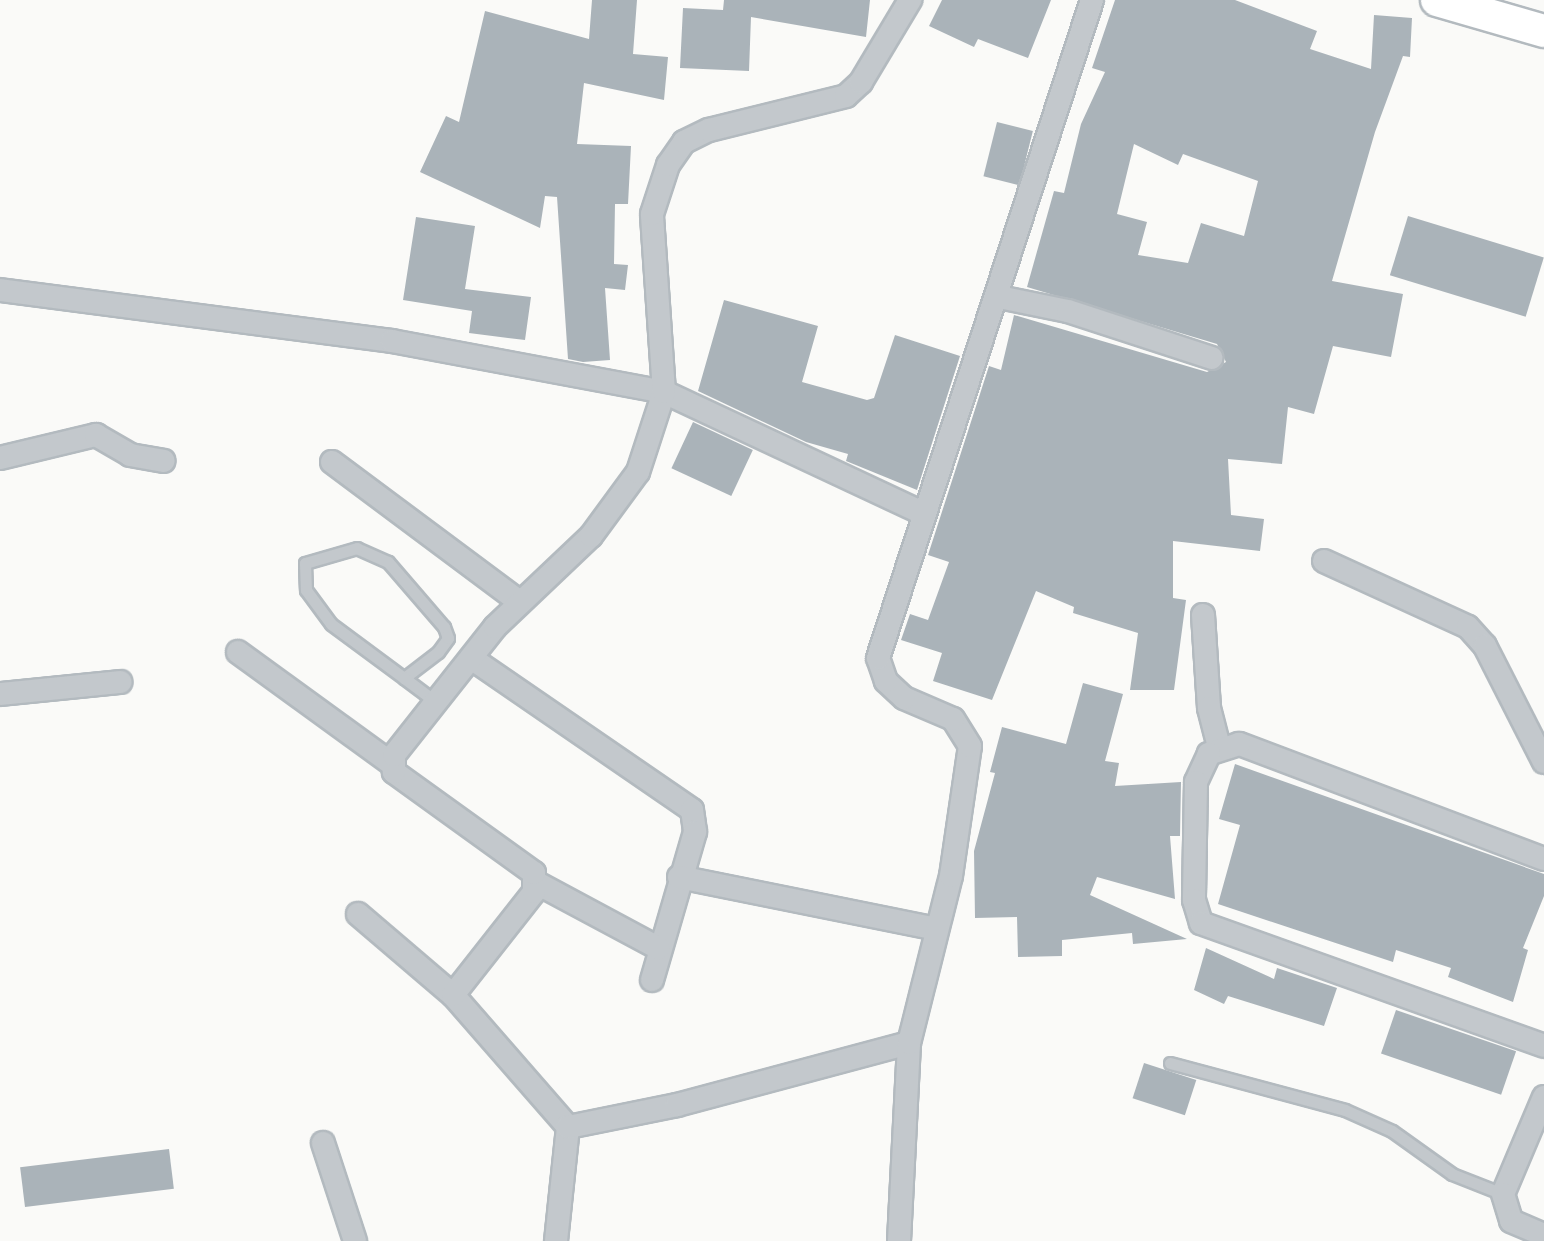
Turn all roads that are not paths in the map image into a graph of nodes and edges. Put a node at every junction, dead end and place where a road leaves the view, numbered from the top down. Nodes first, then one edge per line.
1 (910, 0) edge
2 (1092, 0) edge
3 (1437, 0) edge
4 (1544, 30) edge
5 (0, 290) edge
6 (999, 297) junction
7 (1212, 358) dead end
8 (664, 392) junction
9 (0, 458) edge
10 (163, 461) dead end
11 (332, 462) dead end
12 (922, 513) junction
13 (1324, 560) dead end
14 (520, 602) junction
15 (1203, 615) dead end
16 (238, 652) dead end
17 (471, 658) junction
18 (404, 678) junction
19 (120, 682) dead end
20 (0, 694) edge
21 (435, 701) junction
22 (1219, 746) junction
23 (1544, 762) edge
24 (391, 763) junction
25 (1544, 858) edge
26 (679, 877) junction
27 (535, 882) junction
28 (358, 914) dead end
29 (937, 930) junction
30 (658, 948) junction
31 (652, 980) dead end
32 (453, 994) junction
33 (909, 1043) junction
34 (1544, 1046) edge
35 (1170, 1064) dead end
36 (1544, 1097) edge
37 (568, 1127) junction
38 (324, 1144) dead end
39 (1503, 1194) junction
40 (1544, 1236) edge
41 (355, 1241) edge
42 (556, 1241) edge
43 (900, 1241) edge

1 - 8 street
2 - 6 street
3 - 4 street
5 - 8 street
6 - 7 street
6 - 12 street
8 - 12 street
8 - 14 street
9 - 10 street
11 - 14 street
12 - 29 street
13 - 23 street
14 - 17 street
15 - 22 street
16 - 24 street
17 - 21 street
17 - 26 street
18 - 18 lane
18 - 21 lane
19 - 20 street
21 - 24 street
22 - 25 street
22 - 34 street
24 - 27 street
26 - 29 street
26 - 30 street
27 - 30 street
27 - 32 street
28 - 32 street
29 - 33 street
30 - 31 street
32 - 37 street
33 - 37 street
33 - 43 street
35 - 39 lane
36 - 39 street
37 - 42 street
38 - 41 street
39 - 40 street

